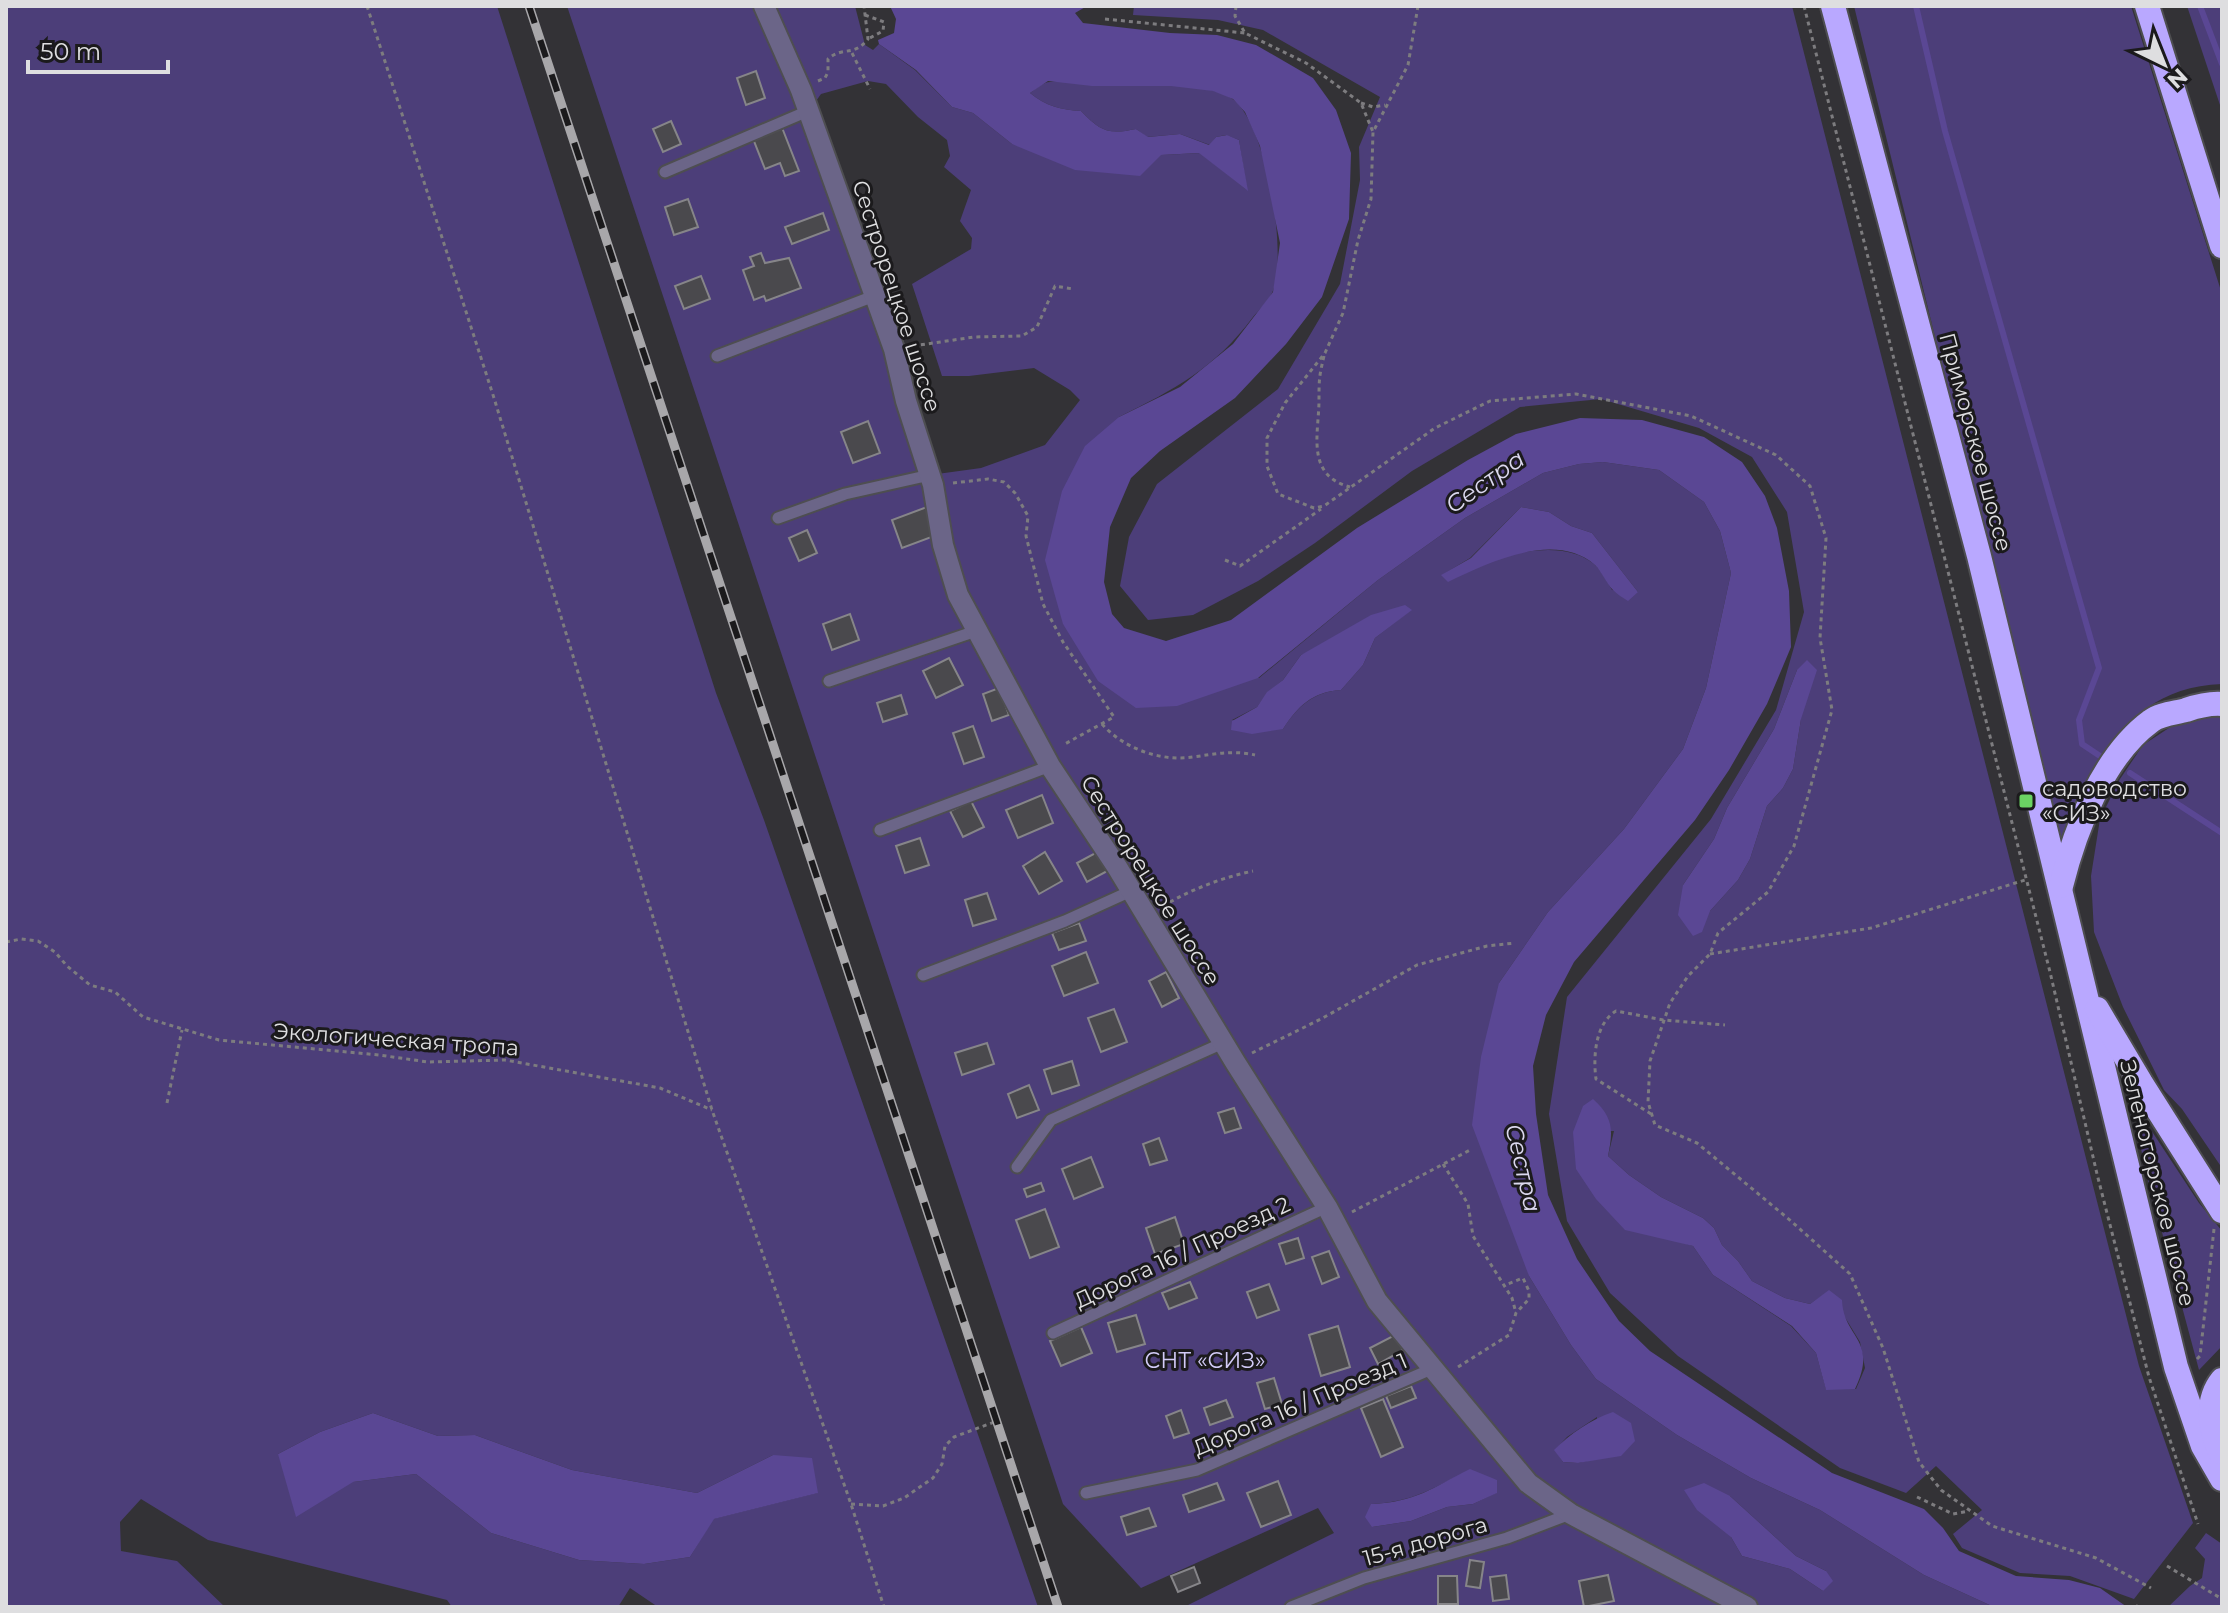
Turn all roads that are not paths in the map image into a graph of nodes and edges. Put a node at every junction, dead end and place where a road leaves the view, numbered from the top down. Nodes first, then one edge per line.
1 (764, 6) edge
2 (1833, 6) edge
3 (2147, 6) edge
4 (808, 111) junction
5 (665, 172) dead end
6 (2222, 246) edge
7 (874, 296) junction
8 (717, 356) dead end
9 (932, 480) junction
10 (778, 518) dead end
11 (976, 631) junction
12 (829, 681) dead end
13 (2222, 704) edge
14 (1047, 761) junction
15 (880, 830) dead end
16 (1131, 891) junction
17 (2059, 893) junction
18 (923, 975) dead end
19 (2084, 986) junction
20 (1223, 1043) junction
21 (1017, 1167) dead end
22 (1331, 1214) junction
23 (2216, 1216) edge
24 (1053, 1333) dead end
25 (1437, 1372) junction
26 (2222, 1380) edge
27 (2222, 1458) edge
28 (2222, 1479) edge
29 (1086, 1493) dead end
30 (1571, 1514) junction
31 (1291, 1607) edge
32 (1747, 1607) edge

1 - 4 street, Сестрорецкое шоссе
2 - 17 highway, Приморское шоссе
3 - 6 highway
4 - 5 lane
4 - 7 street, Сестрорецкое шоссе
7 - 8 lane
7 - 9 street, Сестрорецкое шоссе
9 - 10 lane
9 - 11 street, Сестрорецкое шоссе
11 - 12 lane
11 - 14 street, Сестрорецкое шоссе
13 - 17 highway
14 - 15 lane
14 - 16 street, Сестрорецкое шоссе
16 - 18 lane
16 - 20 street, Сестрорецкое шоссе
17 - 19 highway, Зеленогорское шоссе
19 - 23 highway
19 - 28 highway, Зеленогорское шоссе
20 - 21 lane
20 - 22 street, Сестрорецкое шоссе
22 - 24 lane, Дорога 16 / Проезд 2
22 - 25 street, Сестрорецкое шоссе
25 - 29 lane, Дорога 16 / Проезд 1
25 - 30 street, Сестрорецкое шоссе
26 - 27 highway
30 - 31 lane, 15-я дорога
30 - 32 street, Сестрорецкое шоссе

